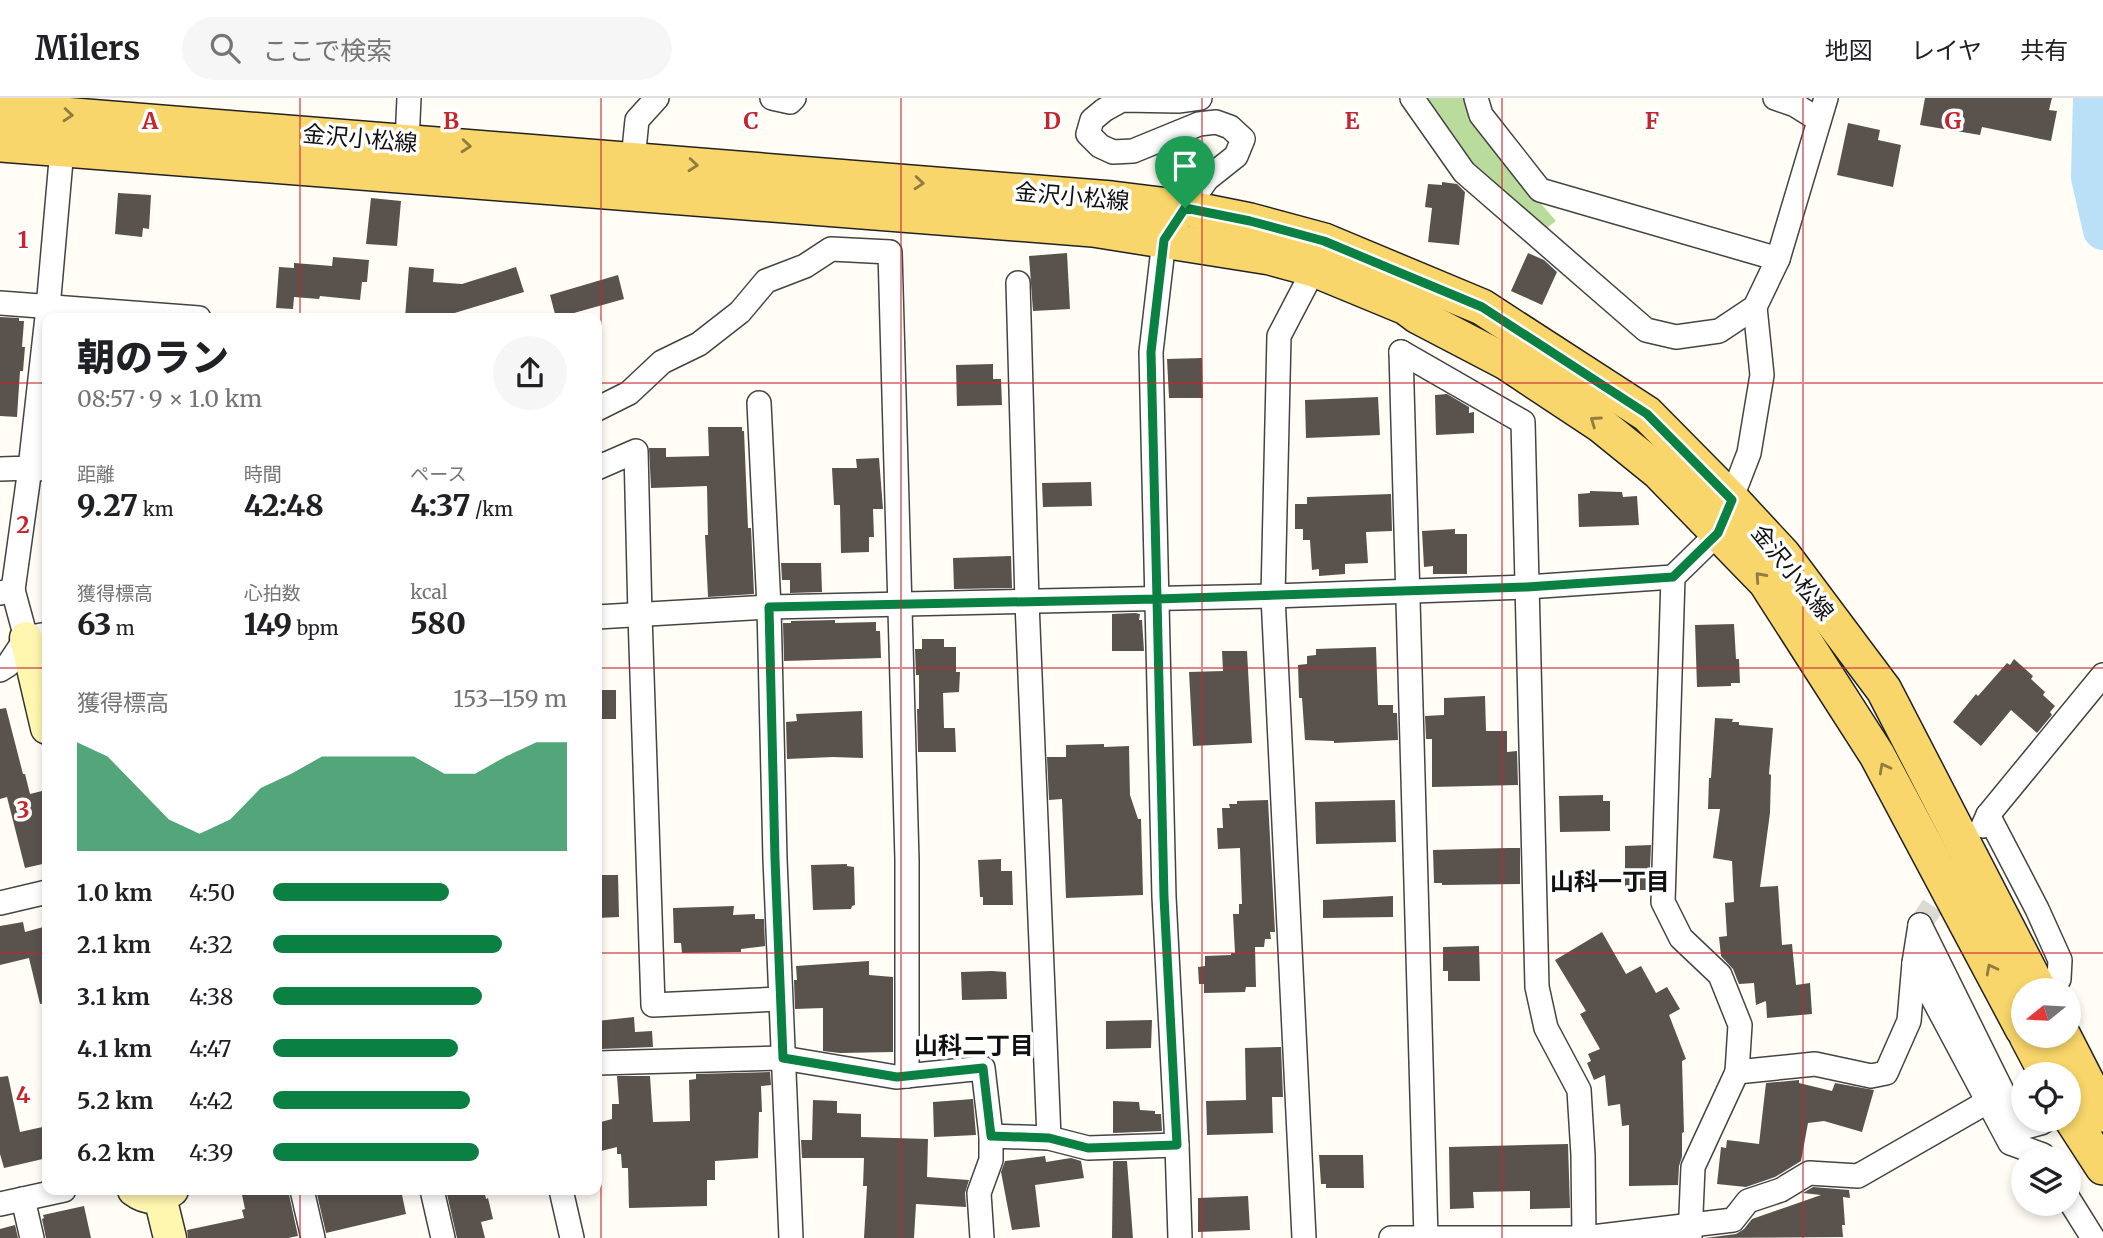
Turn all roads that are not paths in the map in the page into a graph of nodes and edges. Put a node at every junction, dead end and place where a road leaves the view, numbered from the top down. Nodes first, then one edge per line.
1 (409, 98) edge
2 (657, 98) edge
3 (772, 98) edge
4 (794, 98) edge
5 (1200, 98) edge
6 (1412, 98) edge
7 (1476, 98) edge
8 (1774, 98) edge
9 (1826, 98) edge
10 (0, 110) edge
11 (1819, 120) junction
12 (407, 142) junction
13 (0, 144) edge
14 (62, 149) junction
15 (633, 160) junction
16 (1185, 208) junction
17 (1164, 240) junction
18 (1778, 259) junction
19 (1314, 269) junction
20 (1018, 283) dead end
21 (0, 303) edge
22 (1755, 307) junction
23 (48, 308) junction
24 (48, 313) edge
25 (124, 313) edge
26 (759, 403) dead end
27 (42, 405) edge
28 (602, 406) edge
29 (602, 466) edge
30 (38, 469) edge
31 (0, 470) edge
32 (1732, 500) junction
33 (1718, 533) junction
34 (1673, 577) junction
35 (1527, 587) junction
36 (6, 591) edge
37 (1408, 591) junction
38 (1273, 596) junction
39 (1157, 599) junction
40 (1027, 602) junction
41 (900, 605) junction
42 (769, 607) junction
43 (640, 615) junction
44 (602, 617) edge
45 (37, 636) edge
46 (0, 670) edge
47 (2103, 675) edge
48 (42, 682) edge
49 (42, 893) edge
50 (0, 903) edge
51 (1914, 963) junction
52 (2033, 978) edge
53 (2059, 978) edge
54 (780, 999) junction
55 (2011, 1006) edge
56 (2069, 1048) edge
57 (783, 1058) junction
58 (602, 1063) edge
59 (1737, 1072) junction
60 (907, 1076) junction
61 (1987, 1102) junction
62 (2011, 1109) edge
63 (2103, 1114) edge
64 (2080, 1132) edge
65 (991, 1136) junction
66 (1049, 1138) junction
67 (1177, 1145) junction
68 (2018, 1146) edge
69 (2103, 1167) edge
70 (42, 1195) edge
71 (156, 1195) edge
72 (303, 1195) edge
73 (433, 1195) edge
74 (562, 1195) edge
75 (23, 1199) junction
76 (0, 1204) edge
77 (2079, 1216) edge
78 (1689, 1231) edge
79 (1426, 1237) edge
80 (32, 1238) edge
81 (170, 1238) edge
82 (313, 1238) edge
83 (443, 1238) edge
84 (572, 1238) edge
85 (791, 1238) edge
86 (982, 1238) edge
87 (1180, 1238) edge
88 (1304, 1238) edge
89 (1391, 1238) edge
90 (1561, 1238) edge
91 (1584, 1238) edge
92 (2092, 1238) edge

1 - 12 street
2 - 15 street
3 - 4 street
5 - 16 street
6 - 22 street
7 - 18 street
8 - 11 street
9 - 11 street
10 -> 12 main road, 金沢小松線
11 - 18 street
12 -> 15 main road, 金沢小松線
13 - 14 main road, 金沢小松線
14 - 17 main road, 金沢小松線
14 - 23 street
15 -> 16 main road, 金沢小松線
16 - 17 street
16 - 32 main road, 金沢小松線
17 - 19 main road, 金沢小松線
17 - 39 street
18 - 22 street
33 -> 19 main road, 金沢小松線
19 - 38 street
20 - 40 street
21 - 23 street
22 - 32 street
23 - 24 street
23 - 25 street
26 - 42 street
27 - 30 street
28 - 41 street
29 - 43 street
30 - 31 street
30 - 36 street
32 - 33 street
32 - 52 main road, 金沢小松線
33 - 34 street
55 -> 33 main road, 金沢小松線
34 - 35 street
34 - 59 street
35 - 37 street
35 - 37 street
35 - 91 street
36 - 45 street
37 - 38 street
37 - 79 street
38 - 39 street
38 - 88 street
39 - 40 street
39 - 67 street
40 - 41 street
40 - 66 street
41 - 42 street
41 - 60 street
42 - 43 street
42 - 54 street
43 - 44 street
43 - 54 street
45 - 46 street
45 - 48 street
47 - 53 street
49 - 50 street
51 - 59 street
51 - 61 street
51 - 62 street
54 - 57 street
56 - 63 main road
57 - 58 street
57 - 60 street
57 - 85 street
59 - 78 street
60 - 65 street
61 - 68 street
61 - 78 street
64 - 69 main road
65 - 66 street
65 - 86 street
66 - 67 street
67 - 87 street
70 - 75 street
71 - 81 street
72 - 82 street
73 - 83 street
74 - 84 street
75 - 76 street
75 - 80 street
77 - 92 street
78 - 91 street
79 - 89 street
79 - 90 street
90 - 91 street

